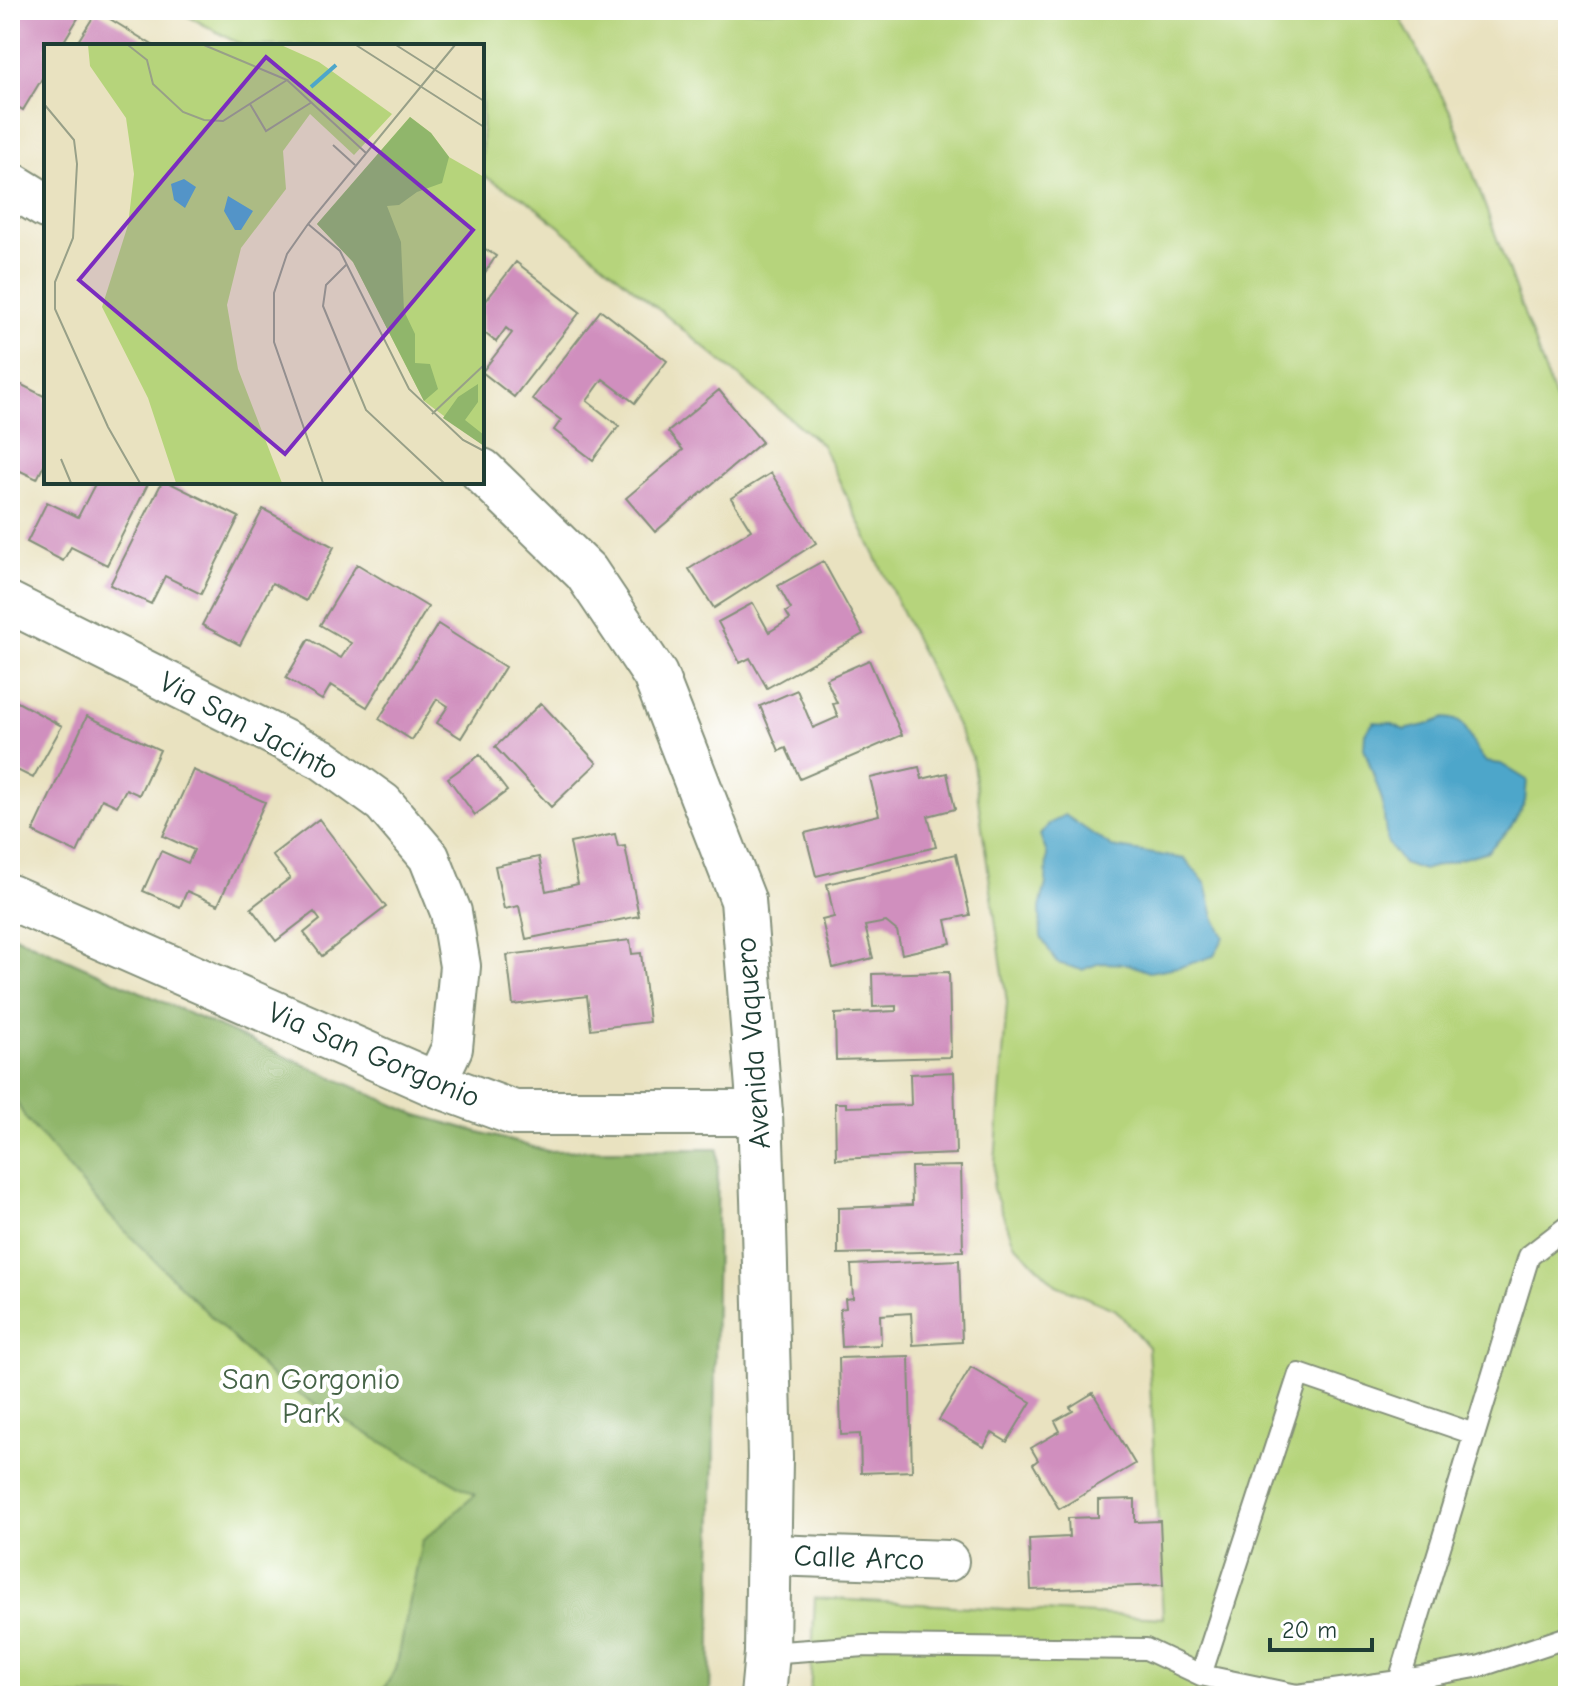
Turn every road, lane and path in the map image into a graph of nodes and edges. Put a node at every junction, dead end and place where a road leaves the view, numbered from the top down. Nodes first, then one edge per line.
1 (10, 184) edge
2 (44, 205) edge
3 (484, 473) edge
4 (10, 603) edge
5 (10, 897) edge
6 (435, 1084) junction
7 (760, 1113) junction
8 (1568, 1226) edge
9 (1474, 1434) junction
10 (770, 1555) junction
11 (948, 1561) dead end
12 (1568, 1637) edge
13 (767, 1653) junction
14 (1201, 1675) junction
15 (1399, 1681) junction
16 (763, 1696) edge

1 - 2 main road
3 - 7 main road, Avenida Vaquero
4 - 6 street, Via San Jacinto
5 - 6 main road, Via San Gorgonio
6 - 7 main road, Via San Gorgonio
7 - 10 main road, Avenida Vaquero
8 - 9 lane
9 - 14 lane
9 - 15 lane
10 - 11 street, Calle Arco
10 - 13 main road, Avenida Vaquero
12 - 15 lane
13 - 14 lane
13 - 16 main road, Avenida Vaquero
14 - 15 lane

